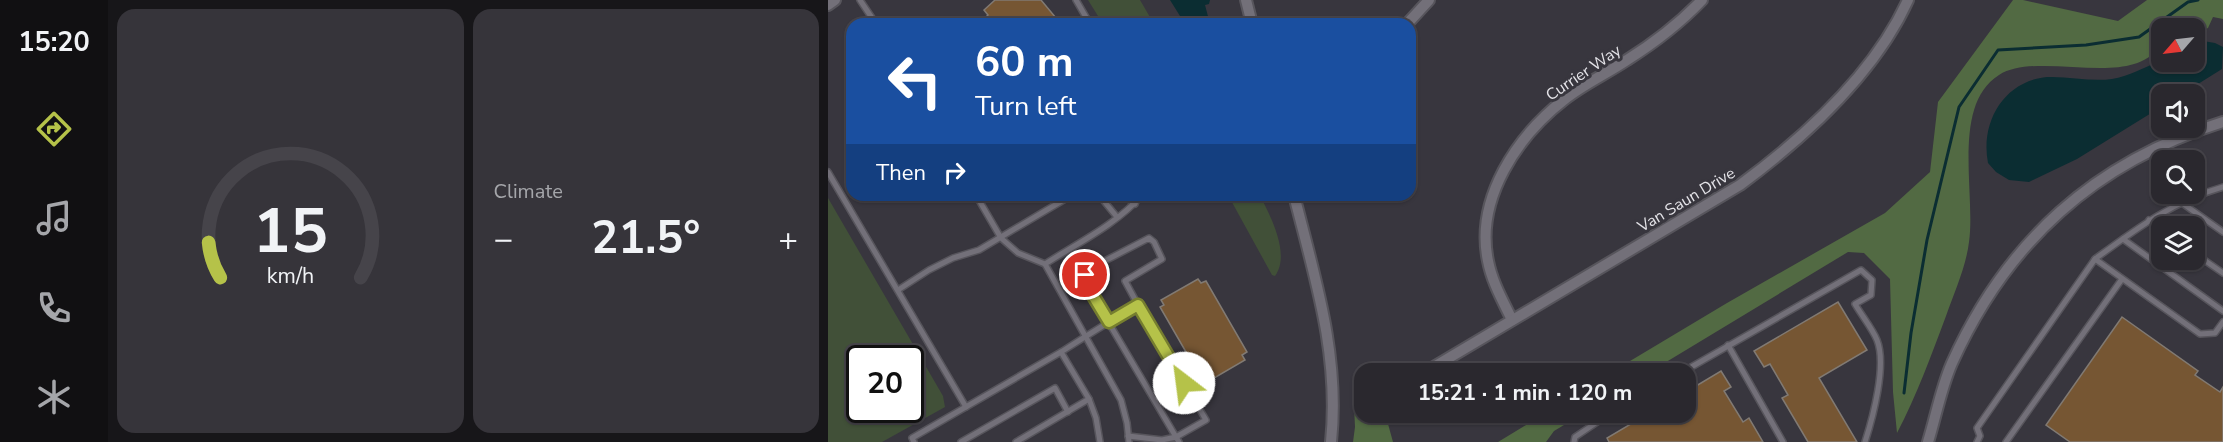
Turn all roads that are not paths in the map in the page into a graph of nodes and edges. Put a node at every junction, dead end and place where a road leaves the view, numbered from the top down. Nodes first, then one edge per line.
1 (834, 0) edge
2 (860, 0) edge
3 (1076, 0) edge
4 (1246, 0) edge
5 (1429, 0) edge
6 (1702, 0) edge
7 (1908, 0) edge
8 (828, 5) edge
9 (872, 18) edge
10 (1086, 18) edge
11 (1250, 18) edge
12 (1412, 18) edge
13 (2223, 122) edge
14 (828, 172) edge
15 (2220, 188) edge
16 (2205, 194) edge
17 (2223, 194) edge
18 (979, 201) edge
19 (1062, 201) edge
20 (1104, 201) edge
21 (1131, 201) edge
22 (1137, 201) edge
23 (1295, 201) edge
24 (1135, 204) junction
25 (2180, 204) edge
26 (2183, 204) edge
27 (1117, 217) junction
28 (2149, 220) joint
29 (2223, 232) edge
30 (1001, 238) junction
31 (2123, 239) junction
32 (2095, 260) junction
33 (2205, 261) edge
34 (1045, 264) junction
35 (2223, 273) edge
36 (2122, 279) junction
37 (898, 290) junction
38 (1138, 305) junction
39 (2223, 311) edge
40 (1512, 320) junction
41 (1109, 322) junction
42 (2223, 322) edge
43 (1085, 336) junction
44 (1728, 345) junction
45 (1061, 352) junction
46 (1440, 363) edge
47 (1696, 364) edge
48 (1089, 399) junction
49 (966, 407) junction
50 (1068, 412) junction
51 (1596, 423) edge
52 (1129, 439) edge
53 (913, 440) edge
54 (1178, 440) edge
55 (905, 442) edge
56 (961, 442) edge
57 (1016, 442) edge
58 (1100, 442) edge
59 (1330, 442) edge
60 (1574, 442) edge
61 (1783, 442) edge
62 (1865, 442) edge
63 (1928, 442) edge
64 (1977, 442) edge
65 (2006, 442) edge

1 - 8 street
2 - 9 lane
3 - 10 lane
4 - 11 street
5 - 12 street
6 - 40 street, Currier Way
7 - 40 street, Van Saun Drive
13 - 63 street
14 - 37 lane
15 - 16 lane
15 - 17 lane
18 - 30 lane
19 - 30 lane
20 - 27 lane
21 - 24 lane
22 - 24 lane
23 - 59 street
24 - 27 lane
25 - 28 lane
26 - 29 lane
27 - 34 lane
28 - 31 lane
30 - 34 lane
30 - 37 lane
31 - 32 lane
31 - 39 lane
32 - 36 lane
32 - 64 lane
33 - 35 lane
34 - 43 lane
36 - 42 lane
36 - 65 lane
37 - 49 lane
38 - 41 lane
38 - 41 lane
38 - 54 lane
40 - 46 street, Van Saun Drive
41 - 43 lane
41 - 54 lane
43 - 45 lane
43 - 52 lane
44 - 47 lane
44 - 61 lane
44 - 62 lane
45 - 48 lane
45 - 49 lane
48 - 50 lane
48 - 58 lane
49 - 53 lane
50 - 56 lane
50 - 57 lane
51 - 60 lane
52 - 54 lane
53 - 55 lane

